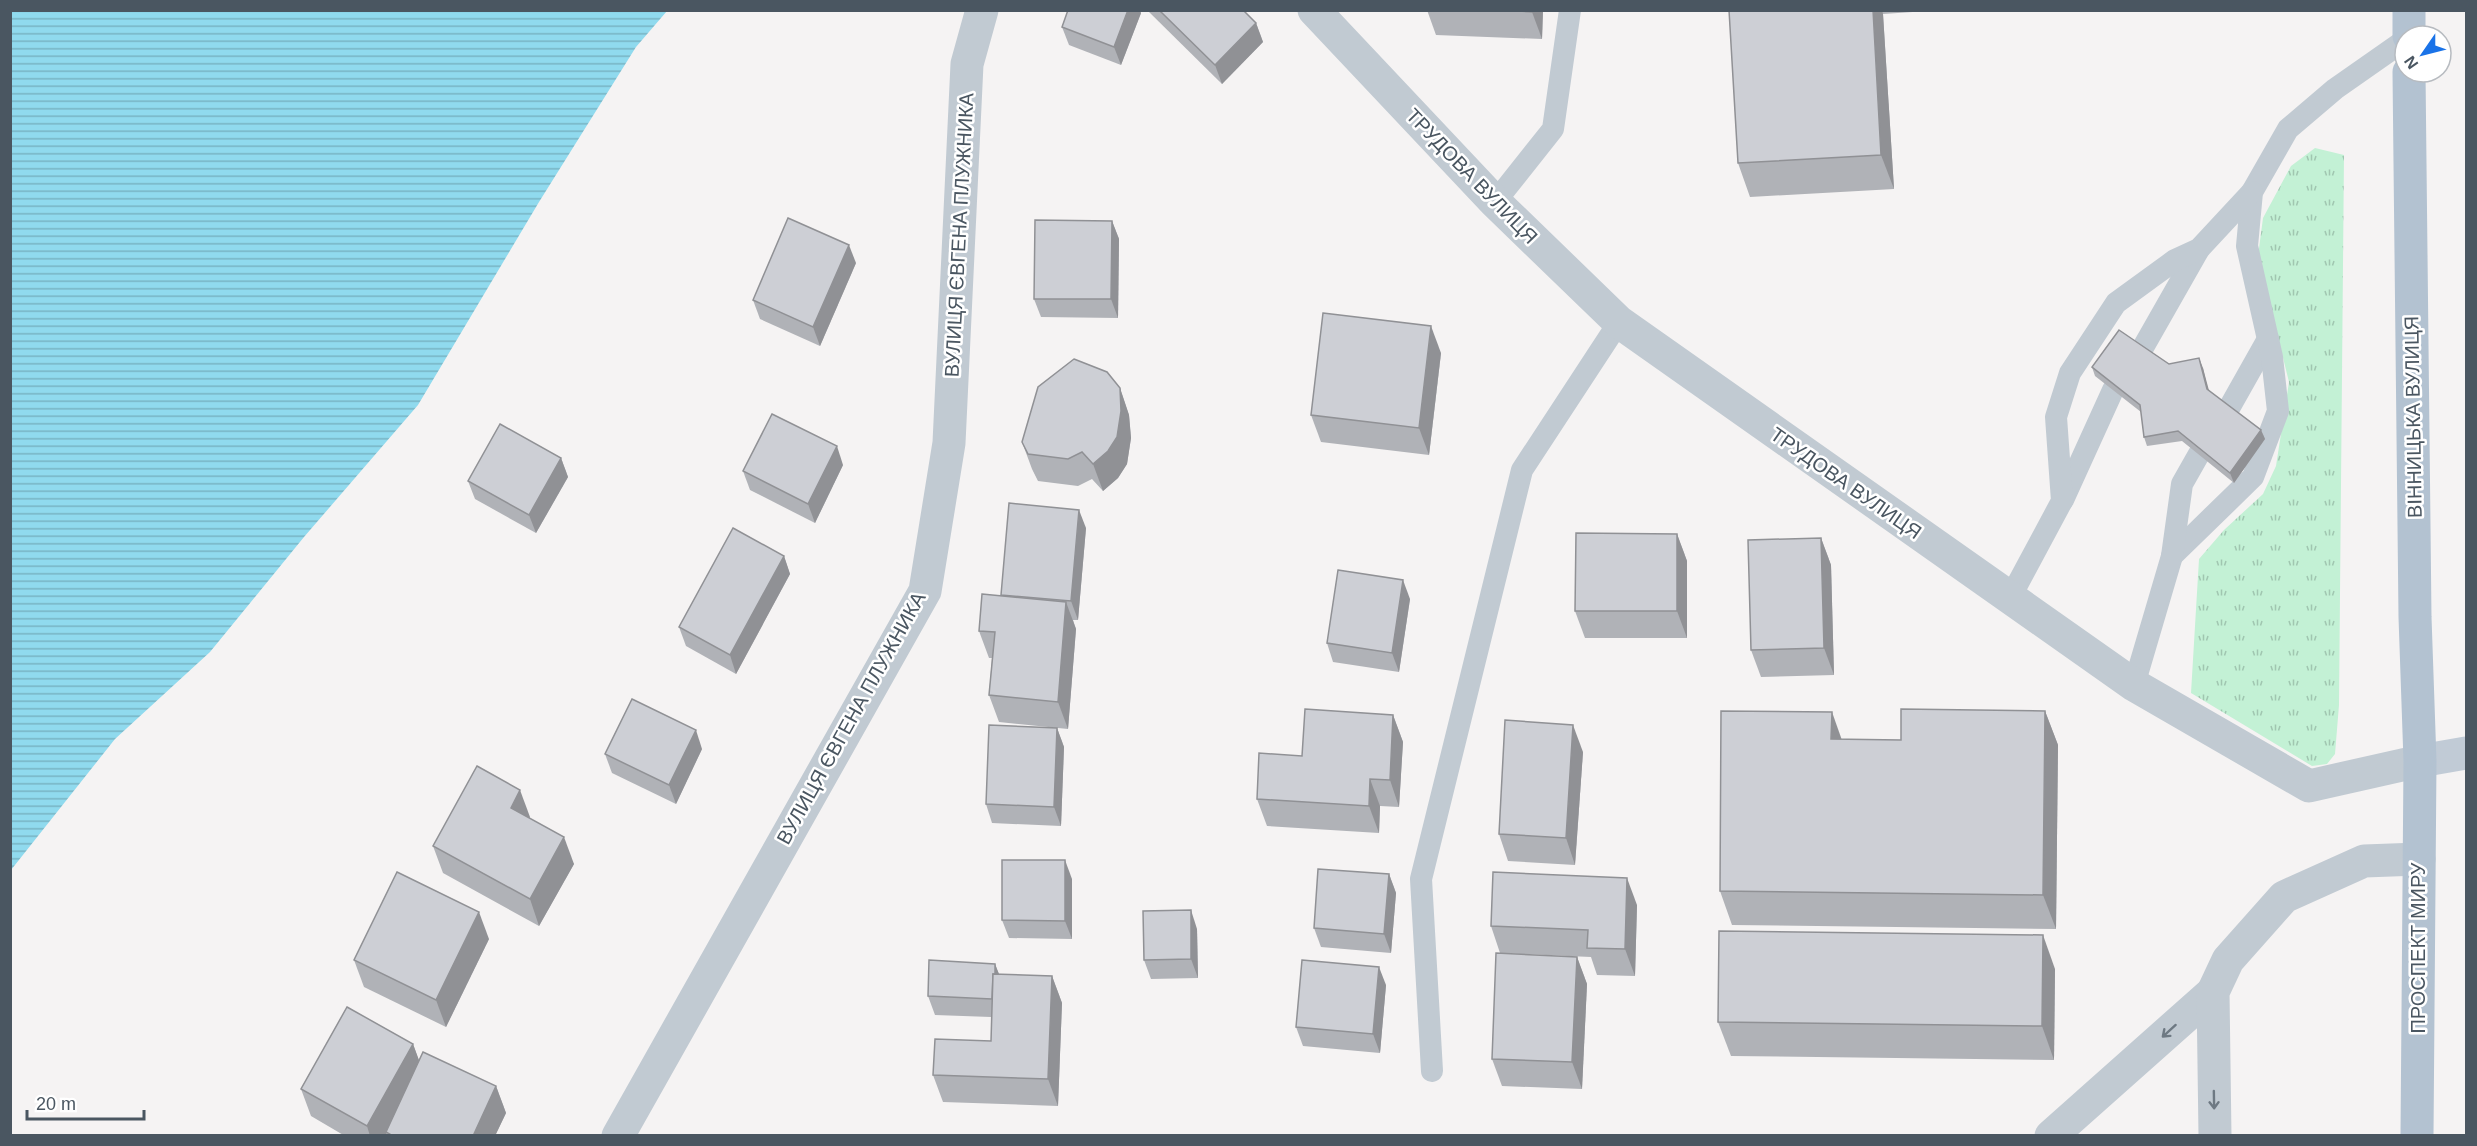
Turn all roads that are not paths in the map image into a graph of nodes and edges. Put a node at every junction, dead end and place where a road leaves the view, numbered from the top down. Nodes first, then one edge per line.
1 (982, 10) edge
2 (1314, 10) edge
3 (1570, 10) edge
4 (2393, 48) edge
5 (2409, 84) edge
6 (2252, 192) junction
7 (1495, 202) junction
8 (2199, 249) junction
9 (1618, 322) junction
10 (2268, 339) junction
11 (2141, 351) edge
12 (2113, 390) edge
13 (2228, 410) edge
14 (2199, 454) edge
15 (2062, 501) junction
16 (2172, 556) junction
17 (2010, 598) junction
18 (2134, 685) junction
19 (2466, 753) edge
20 (2420, 761) junction
21 (2419, 859) junction
22 (2213, 992) junction
23 (1432, 1071) dead end
24 (618, 1136) edge
25 (2051, 1136) edge
26 (2215, 1136) edge
27 (2417, 1136) edge

1 - 24 street, ВУЛИЦЯ ЄВГЕНА ПЛУЖНИКА
2 - 7 street, ТРУДОВА ВУЛИЦЯ
3 - 7 lane
4 - 6 lane
5 - 20 main road, ВІННИЦЬКА ВУЛИЦЯ
6 - 8 lane
6 - 10 lane
7 - 9 street, ТРУДОВА ВУЛИЦЯ
8 - 11 lane
8 - 15 lane
9 - 17 street, ТРУДОВА ВУЛИЦЯ
9 - 23 lane
10 - 13 lane
10 - 16 lane
12 - 15 lane
14 - 16 lane
15 - 17 lane
16 - 18 lane
17 - 18 street, ТРУДОВА ВУЛИЦЯ
18 - 20 street, ТРУДОВА ВУЛИЦЯ
19 - 20 main road, ТРУДОВА ВУЛИЦЯ
20 - 21 main road, ПРОСПЕКТ МИРУ
21 - 22 street
21 - 27 main road, ПРОСПЕКТ МИРУ
22 -> 25 street
22 -> 26 street

